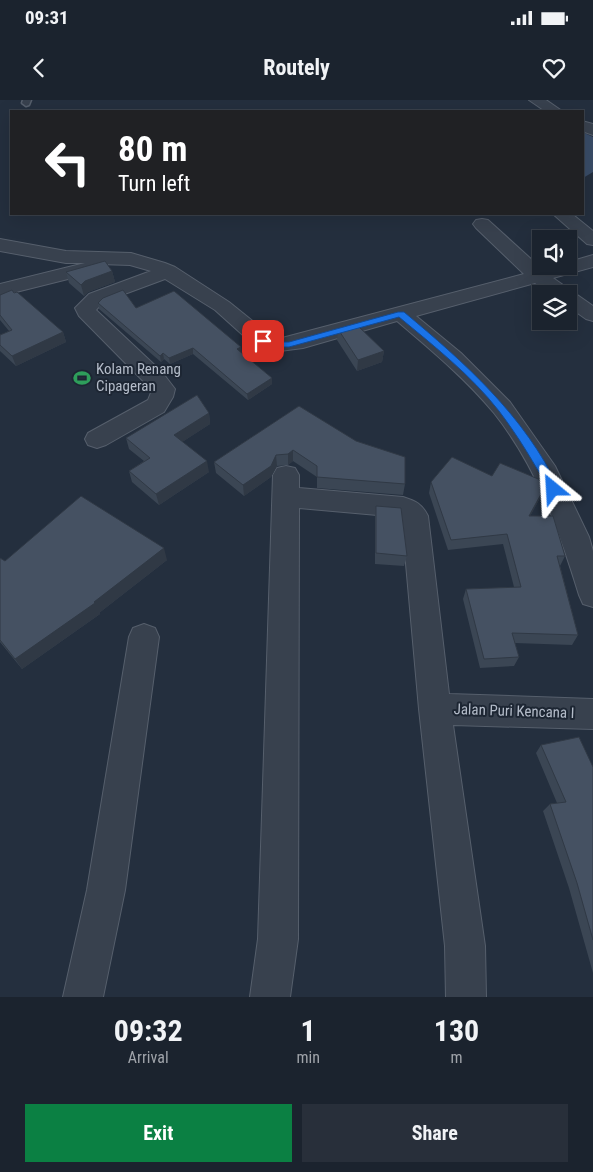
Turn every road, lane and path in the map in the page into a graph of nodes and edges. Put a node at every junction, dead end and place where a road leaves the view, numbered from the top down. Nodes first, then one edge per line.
1 (536, 100) edge
2 (552, 110) edge
3 (563, 215) edge
4 (482, 224) dead end
5 (593, 240) edge
6 (0, 245) edge
7 (131, 259) junction
8 (593, 260) edge
9 (168, 271) junction
10 (538, 277) junction
11 (550, 285) edge
12 (0, 290) edge
13 (577, 304) edge
14 (401, 314) junction
15 (593, 315) edge
16 (97, 439) dead end
17 (592, 584) edge
18 (144, 637) dead end
19 (435, 709) junction
20 (593, 714) edge
21 (83, 997) edge
22 (270, 997) edge
23 (466, 997) edge

1 - 2 street
3 - 5 street
4 - 10 street
6 - 7 street
7 - 9 street
7 - 12 street
8 - 10 street
9 - 14 street
9 - 16 street
10 - 11 street
10 - 14 street
13 - 15 street
14 - 17 street
18 - 21 street
19 - 20 street, Jalan Puri Kencana I
19 - 22 street
19 - 23 street

